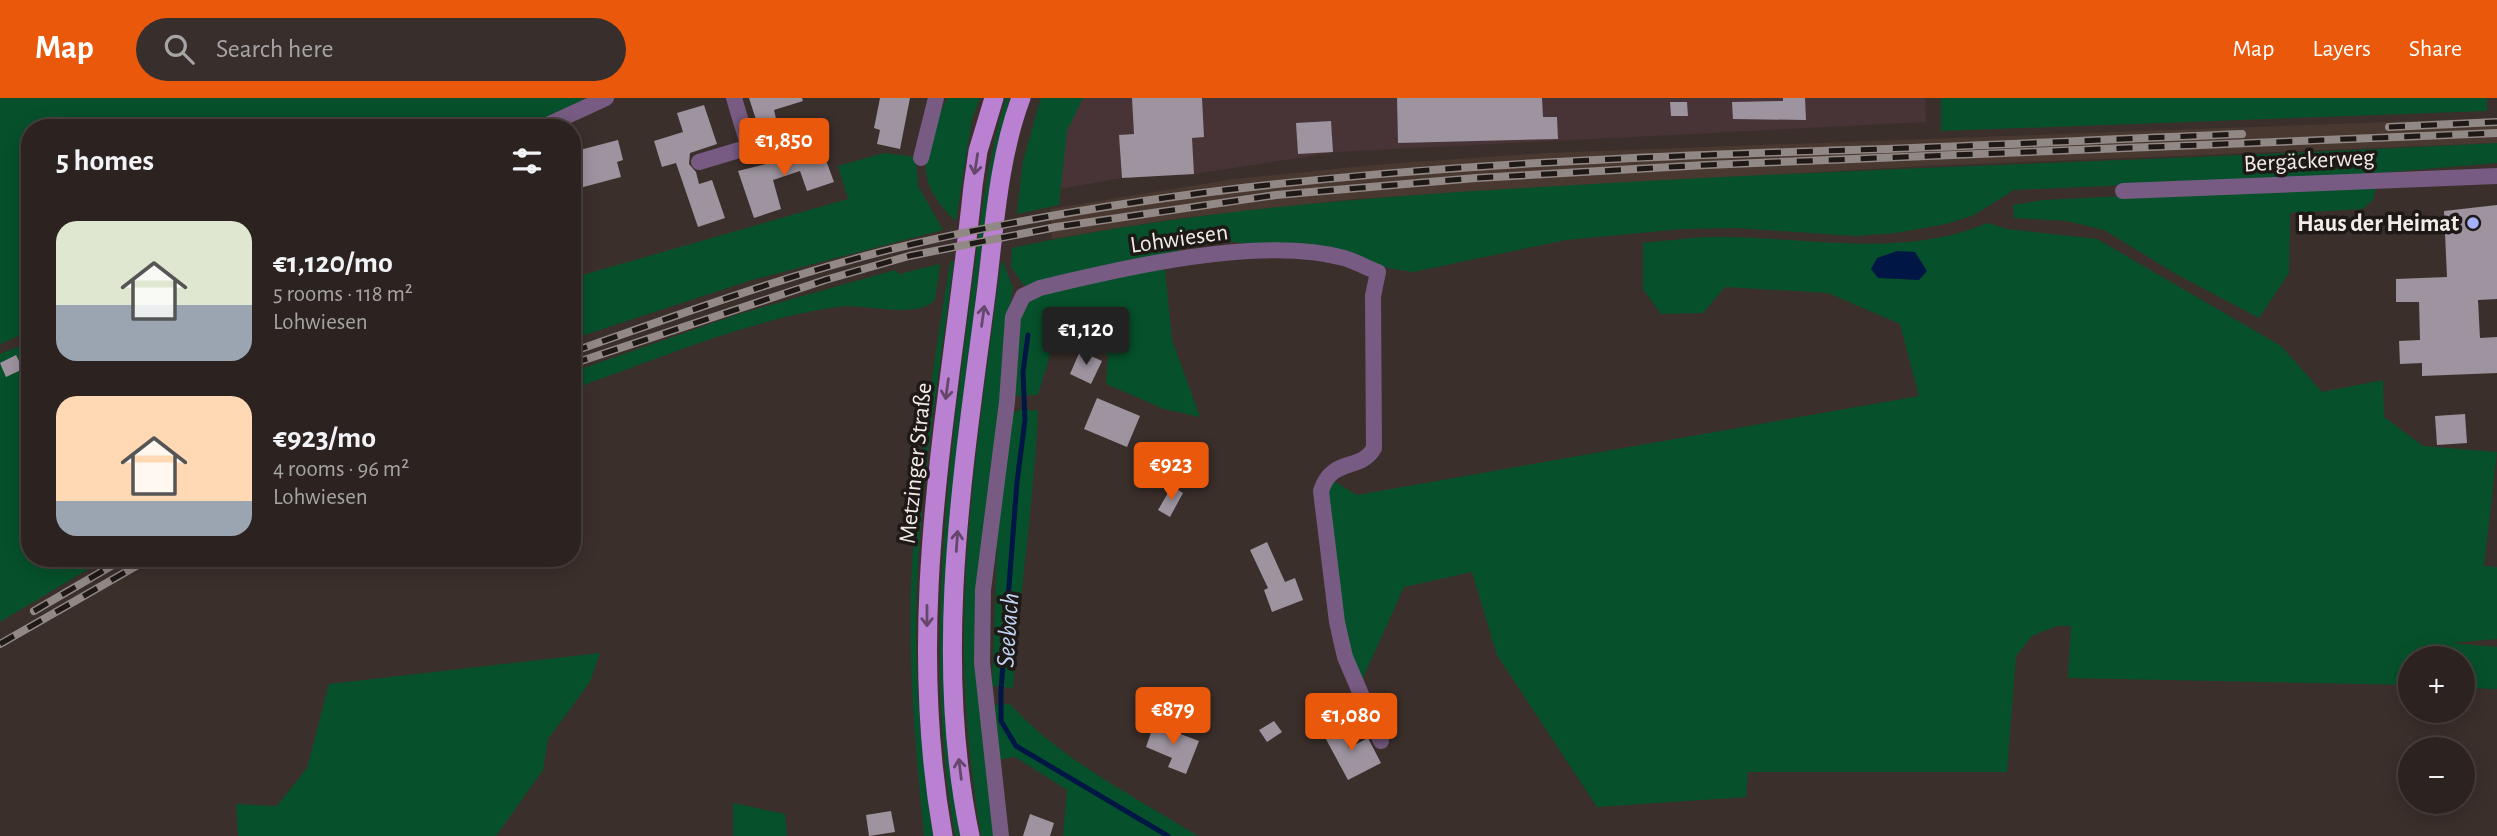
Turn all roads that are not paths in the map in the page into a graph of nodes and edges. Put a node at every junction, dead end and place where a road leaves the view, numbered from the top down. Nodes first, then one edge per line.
1 (606, 98) edge
2 (734, 98) edge
3 (936, 98) edge
4 (994, 98) edge
5 (1021, 98) edge
6 (560, 119) edge
7 (816, 127) dead end
8 (749, 148) junction
9 (920, 158) dead end
10 (699, 162) dead end
11 (2497, 176) edge
12 (2123, 191) dead end
13 (1381, 741) dead end
14 (943, 836) edge
15 (970, 836) edge
16 (1001, 836) edge

1 - 6 street
2 - 8 street
3 - 9 street
4 -> 14 main road, Metzinger Straße
15 -> 5 main road, Metzinger Straße
7 - 8 street
8 - 10 street
11 - 12 street, Bergäckerweg
13 - 16 street, Lohwiesen

